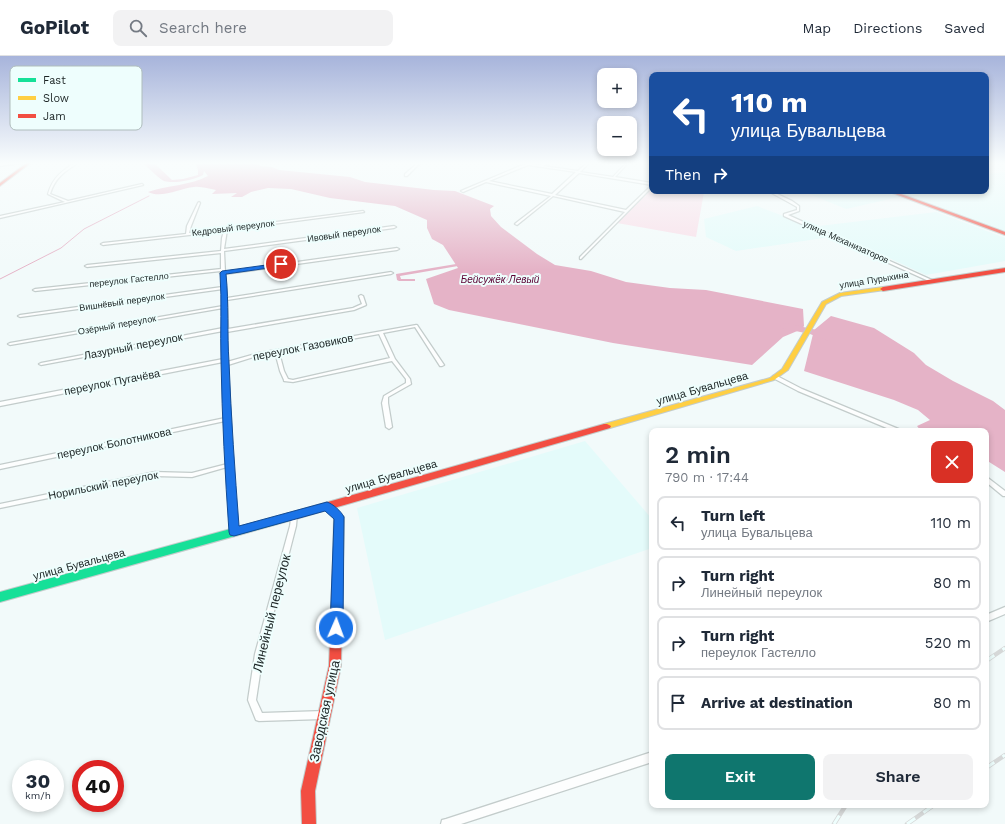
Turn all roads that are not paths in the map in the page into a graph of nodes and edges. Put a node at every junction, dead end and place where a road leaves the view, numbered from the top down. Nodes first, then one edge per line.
1 (58, 198) edge
2 (86, 198) edge
3 (550, 198) edge
4 (561, 198) edge
5 (639, 198) edge
6 (783, 198) edge
7 (907, 198) edge
8 (68, 202) junction
9 (199, 203) dead end
10 (626, 211) junction
11 (363, 212) dead end
12 (0, 217) edge
13 (517, 224) dead end
14 (394, 227) dead end
15 (226, 229) junction
16 (187, 234) junction
17 (1005, 234) edge
18 (103, 244) dead end
19 (397, 249) dead end
20 (223, 251) junction
21 (581, 258) dead end
22 (87, 266) dead end
23 (1005, 270) edge
24 (222, 271) junction
25 (391, 272) dead end
26 (932, 281) junction
27 (223, 288) junction
28 (35, 290) dead end
29 (360, 296) dead end
30 (225, 299) junction
31 (225, 307) junction
32 (20, 316) dead end
33 (226, 330) junction
34 (381, 333) junction
35 (10, 344) dead end
36 (277, 351) junction
37 (393, 359) junction
38 (225, 362) junction
39 (40, 364) dead end
40 (442, 365) dead end
41 (785, 370) joint
42 (775, 377) junction
43 (0, 404) edge
44 (227, 419) junction
45 (389, 427) dead end
46 (892, 428) edge
47 (229, 465) junction
48 (0, 467) edge
49 (989, 481) edge
50 (1005, 494) edge
51 (0, 506) edge
52 (327, 506) junction
53 (294, 515) junction
54 (234, 532) junction
55 (0, 597) edge
56 (1005, 610) edge
57 (989, 618) edge
58 (323, 715) junction
59 (649, 758) edge
60 (309, 824) edge
61 (446, 824) edge

1 - 8 street
2 - 8 street
3 - 13 street
4 - 10 street
5 - 10 street
6 - 26 street, улица Механизаторов
7 - 17 street
8 - 12 street
9 - 16 street
10 - 21 street
11 - 15 street, Кедровый переулок
14 - 20 street, Ивовый переулок
15 - 16 street, Кедровый переулок
15 - 20 street
16 - 18 street, Кедровый переулок
19 - 24 street, переулок Гастелло
20 - 22 street, Ивовый переулок
20 - 24 street
23 - 26 street, улица Пурыхина
24 - 27 street
24 - 28 street, переулок Гастелло
25 - 30 street
26 - 41 street, улица Пурыхина
27 - 30 street
27 - 32 street, Вишнёвый переулок
29 - 33 street, Лазурный переулок
30 - 31 street
31 - 33 street
31 - 35 street, Озёрный переулок
33 - 38 street
33 - 39 street, Лазурный переулок
34 - 36 street, переулок Газовиков
34 - 37 street
34 - 40 street, переулок Газовиков
36 - 37 street
36 - 38 street, переулок Газовиков
37 - 45 street
38 - 43 street, переулок Пугачёва
38 - 44 street
41 - 42 street, улица Бувальцева
42 - 46 street
42 - 52 street, улица Бувальцева
44 - 47 street
44 - 48 street, переулок Болотникова
47 - 51 street, Норильский переулок
47 - 54 street
49 - 50 street
52 - 53 street, улица Бувальцева
52 - 58 street, Заводская улица
53 - 54 street, улица Бувальцева
53 - 58 street, Линейный переулок
54 - 55 street, улица Бувальцева
56 - 57 street
58 - 60 street, Заводская улица
59 - 61 street

